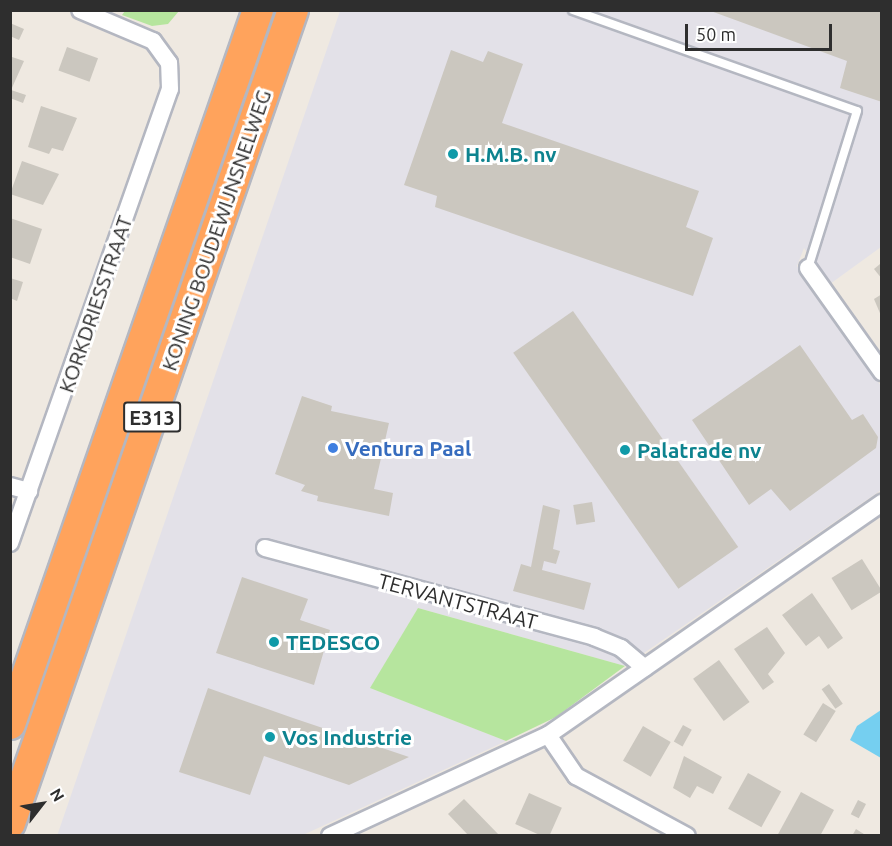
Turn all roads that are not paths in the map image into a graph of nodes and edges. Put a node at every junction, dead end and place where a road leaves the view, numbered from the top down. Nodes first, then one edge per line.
1 (80, 10) edge
2 (258, 10) edge
3 (292, 10) edge
4 (573, 10) edge
5 (808, 268) joint
6 (882, 372) edge
7 (10, 486) edge
8 (29, 491) junction
9 (882, 504) edge
10 (10, 543) edge
11 (265, 549) dead end
12 (645, 668) junction
13 (10, 724) edge
14 (548, 735) junction
15 (10, 823) edge
16 (330, 836) edge
17 (687, 836) edge

1 - 8 street, KORKDRIESSTRAAT
2 - 13 highway, KONING BOUDEWIJNSNELWEG / E313
3 - 15 highway, KONING BOUDEWIJNSNELWEG / E313
4 - 5 lane
5 - 6 street
7 - 8 street
8 - 10 street, KORKDRIESSTRAAT
9 - 12 street
11 - 12 street, TERVANTSTRAAT
12 - 14 street
14 - 16 street
14 - 17 street

